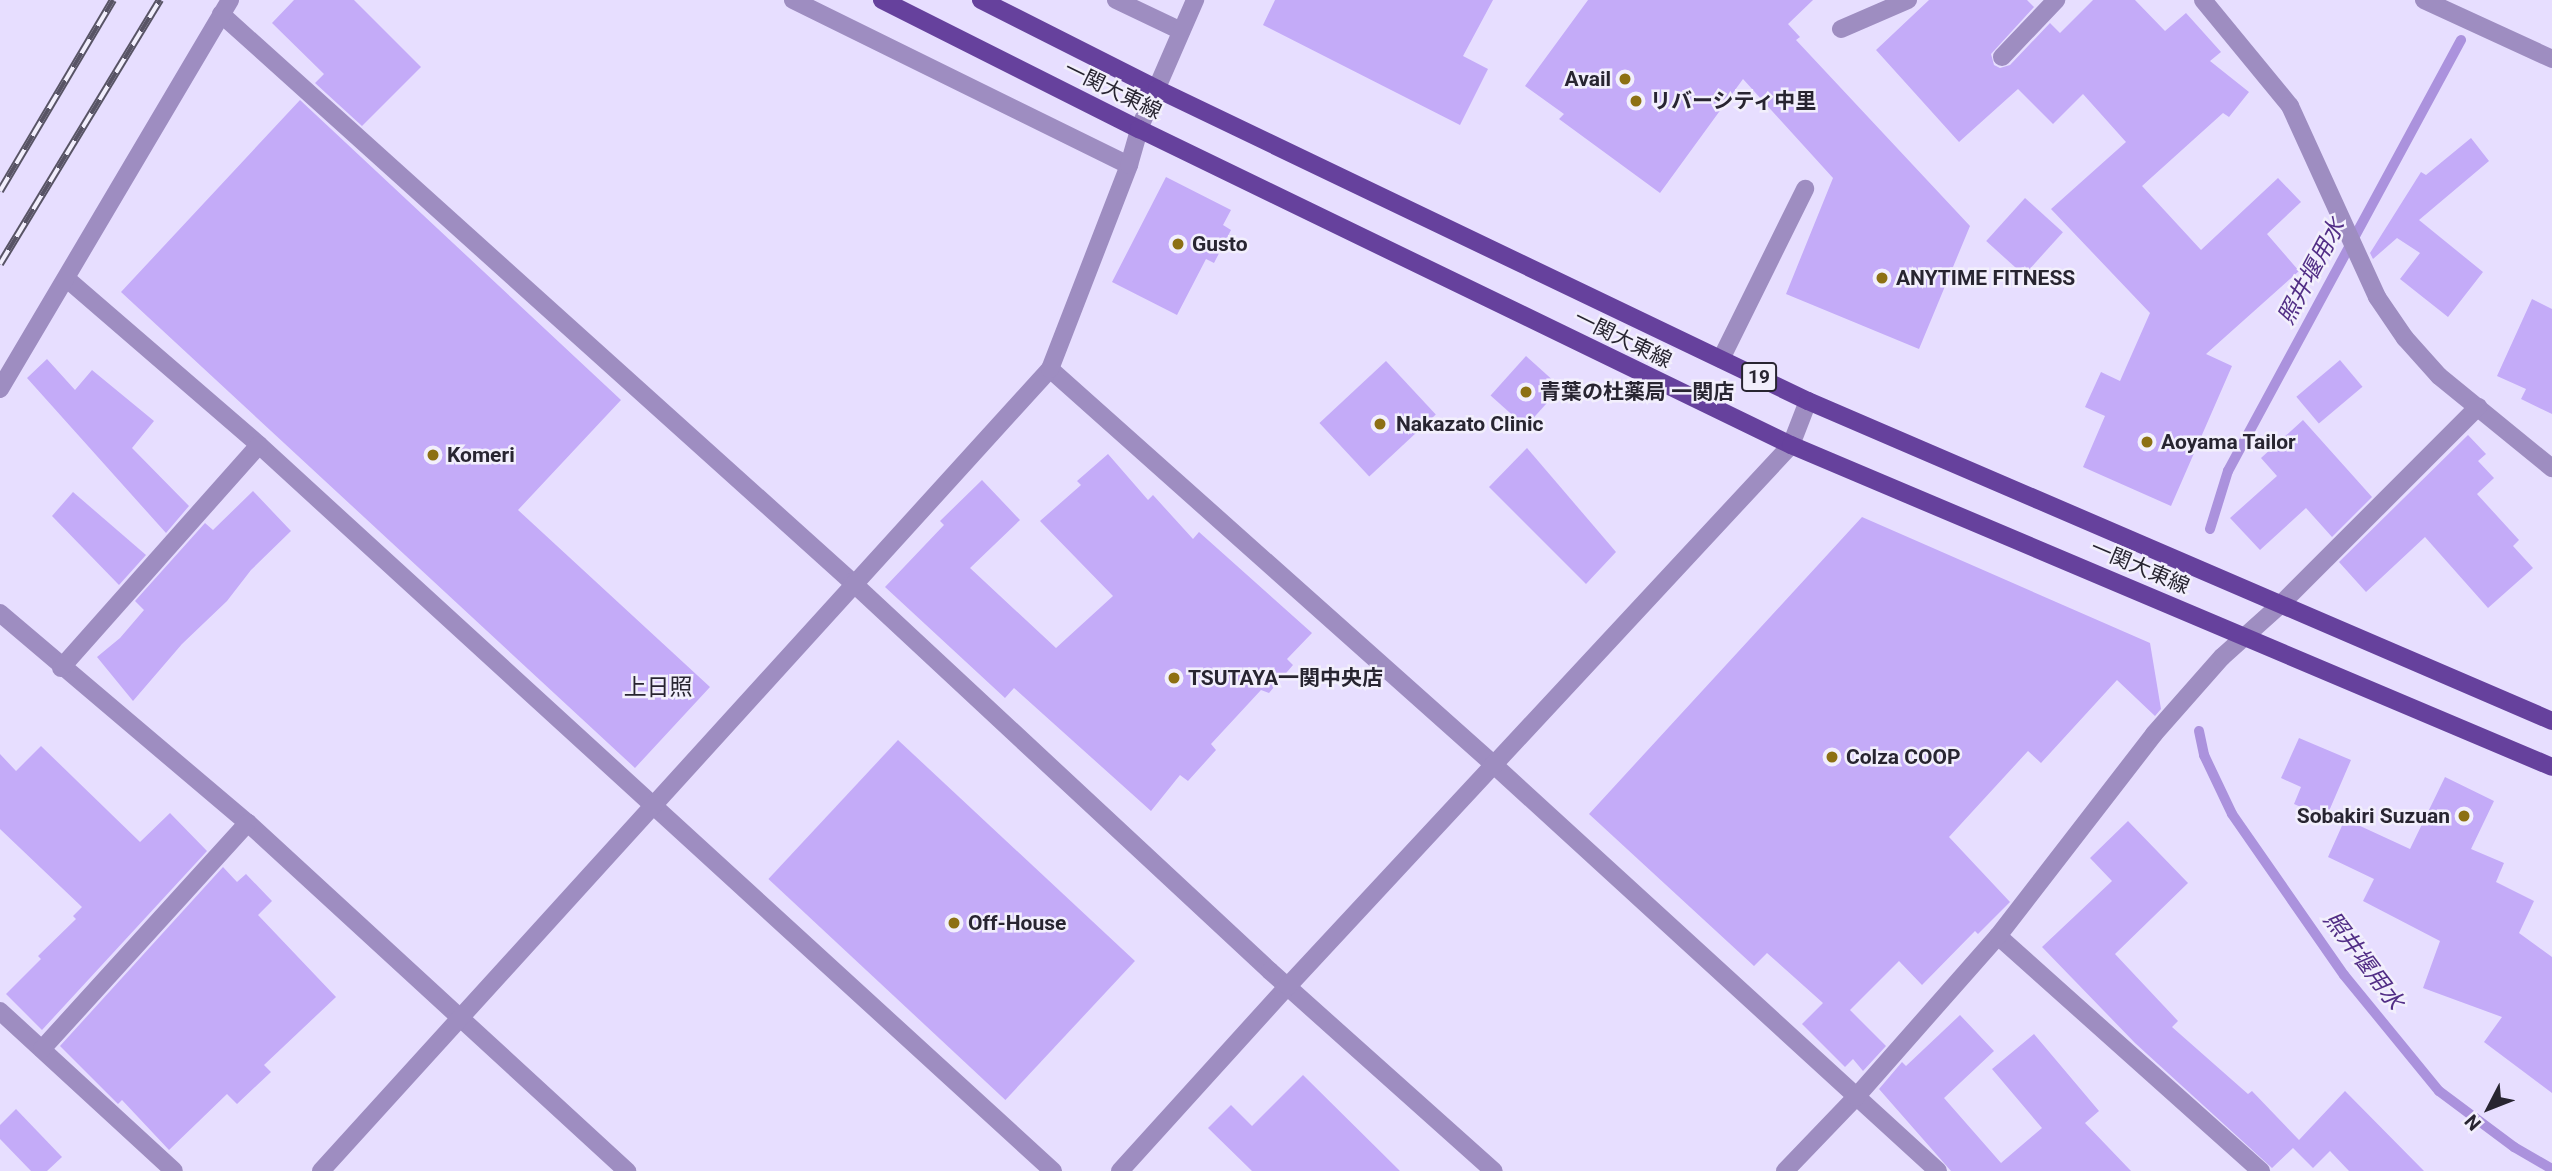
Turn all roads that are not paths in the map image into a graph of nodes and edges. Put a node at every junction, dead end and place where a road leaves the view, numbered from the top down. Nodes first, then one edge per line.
1 (793, 0) edge
2 (882, 0) edge
3 (981, 0) edge
4 (1116, 0) edge
5 (1195, 0) edge
6 (1908, 0) edge
7 (2056, 0) edge
8 (2203, 0) edge
9 (2424, 0) edge
10 (226, 7) edge
11 (1841, 30) dead end
12 (1181, 31) junction
13 (2002, 57) dead end
14 (2552, 59) edge
15 (1157, 89) junction
16 (1139, 129) junction
17 (1129, 165) junction
18 (1805, 189) dead end
19 (67, 279) junction
20 (1721, 359) junction
21 (1049, 369) junction
22 (0, 389) edge
23 (1808, 401) junction
24 (2478, 407) junction
25 (259, 445) junction
26 (1791, 445) junction
27 (2552, 468) edge
28 (852, 582) junction
29 (2281, 604) junction
30 (0, 613) edge
31 (2243, 635) junction
32 (61, 668) junction
33 (2552, 721) edge
34 (1493, 764) junction
35 (2552, 767) edge
36 (652, 804) junction
37 (248, 823) junction
38 (1998, 936) junction
39 (1288, 986) junction
40 (0, 1011) edge
41 (459, 1017) junction
42 (41, 1049) junction
43 (1856, 1097) junction
44 (174, 1171) edge
45 (321, 1171) edge
46 (627, 1171) edge
47 (1053, 1171) edge
48 (1120, 1171) edge
49 (1494, 1171) edge
50 (1785, 1171) edge
51 (1938, 1171) edge
52 (2261, 1171) edge

1 - 17 street
2 - 16 main road, 一関大東線 / 19
3 - 15 main road, 一関大東線 / 19
4 - 12 street
5 - 12 street
6 - 11 street
7 - 13 street
8 - 24 street
9 - 14 street
10 - 19 street
10 - 28 street
12 - 15 street
15 - 16 street
15 - 20 main road, 一関大東線 / 19
16 - 17 street
16 - 26 main road, 一関大東線 / 19
17 - 21 street
18 - 20 street
19 - 22 street
19 - 25 street
20 - 23 main road, 一関大東線 / 19
21 - 28 street
21 - 34 street
23 - 26 street
23 - 29 main road, 一関大東線 / 19
24 - 27 street
24 - 29 street
25 - 32 street
25 - 36 street
26 - 31 main road, 一関大東線 / 19
26 - 34 street
28 - 36 street
28 - 39 street
29 - 31 street
29 - 33 main road, 一関大東線 / 19
30 - 32 street
31 - 35 main road, 一関大東線 / 19
31 - 38 street
32 - 37 street
34 - 39 street
34 - 43 street
36 - 41 street
36 - 47 street
37 - 41 street
37 - 42 street
38 - 43 street
38 - 52 street
39 - 48 street
39 - 49 street
40 - 42 street
41 - 45 street
41 - 46 street
42 - 44 street
43 - 50 street
43 - 51 street

